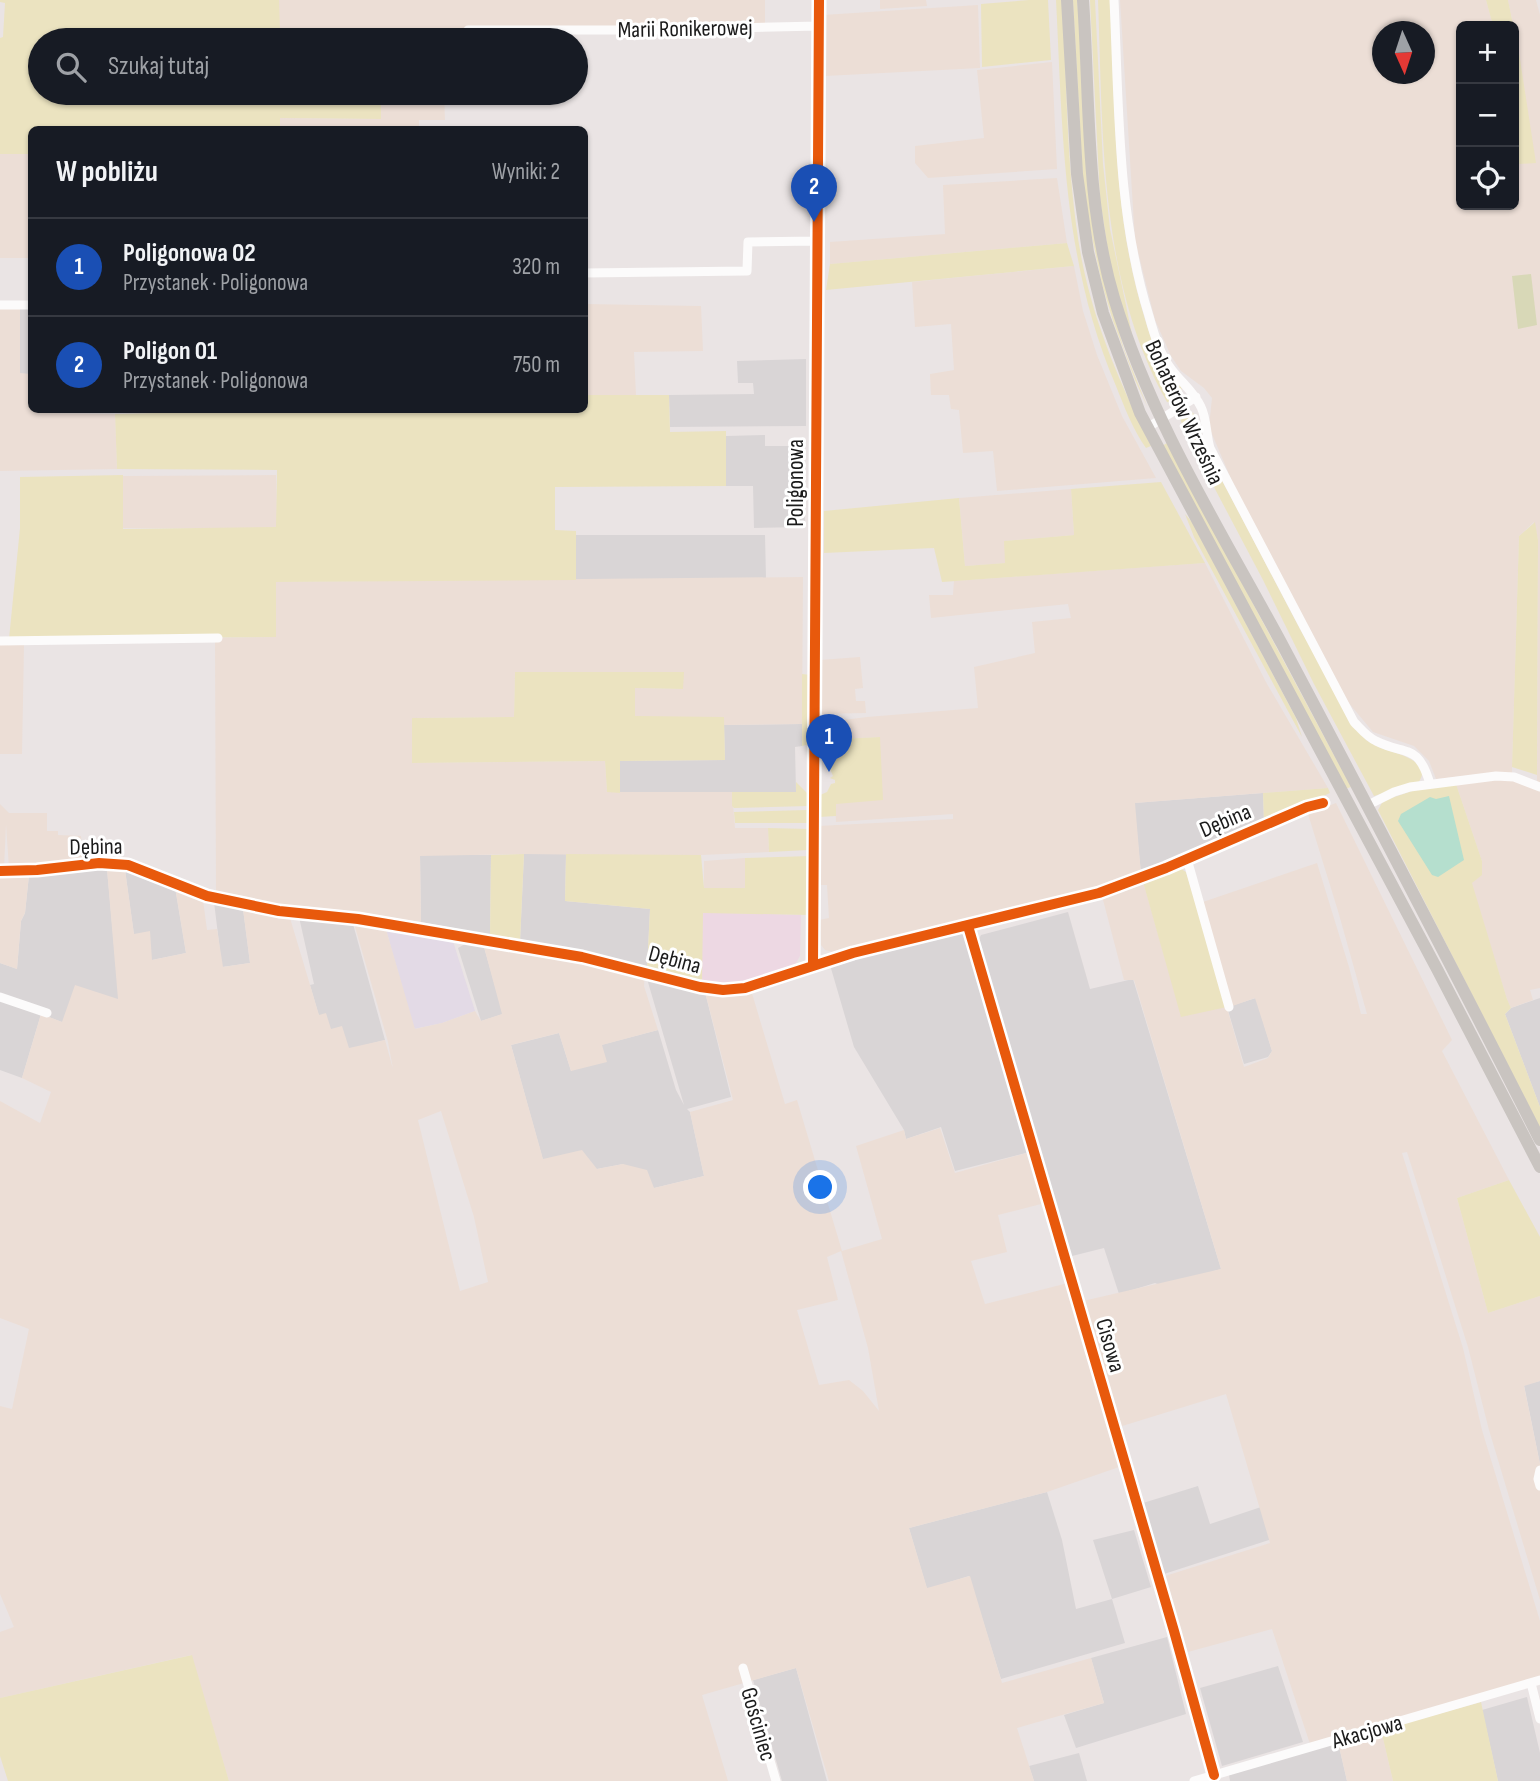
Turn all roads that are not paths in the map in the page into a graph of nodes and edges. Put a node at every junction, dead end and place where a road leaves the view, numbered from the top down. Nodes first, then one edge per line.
1 (819, 0) edge
2 (1067, 0) edge
3 (1083, 0) edge
4 (1114, 0) edge
5 (819, 26) junction
6 (588, 30) edge
7 (818, 241) junction
8 (588, 273) edge
9 (0, 305) edge
10 (28, 305) edge
11 (1196, 397) junction
12 (1163, 420) junction
13 (1147, 428) junction
14 (218, 638) dead end
15 (0, 641) edge
16 (1430, 784) junction
17 (1540, 787) edge
18 (1323, 803) dead end
19 (1368, 805) junction
20 (1187, 859) junction
21 (0, 871) edge
22 (968, 926) junction
23 (815, 950) junction
24 (825, 961) junction
25 (813, 965) junction
26 (0, 997) edge
27 (1229, 1007) dead end
28 (47, 1013) dead end
29 (1540, 1139) edge
30 (1540, 1167) edge
31 (743, 1668) dead end
32 (1535, 1682) edge
33 (1540, 1719) edge
34 (1214, 1775) junction
35 (776, 1781) edge
36 (1194, 1781) edge

1 - 5 street, Poligonowa
2 - 13 main road, Bohaterów Września
3 - 12 main road, Bohaterów Września
4 - 11 street
5 - 6 street, Marii Ronikerowej
5 - 7 street, Poligonowa
7 - 8 street
7 - 23 street, Poligonowa
9 - 10 street
11 - 12 street
11 - 16 street
12 - 13 street
12 - 19 main road, Bohaterów Września
13 - 30 main road, Bohaterów Września
14 - 15 street
16 - 17 street
16 - 19 street
18 - 20 street, Dębina
19 - 29 main road, Bohaterów Września
20 - 22 street, Dębina
20 - 27 street
21 - 25 street, Dębina
22 - 24 street, Dębina
22 - 34 street, Cisowa
23 - 24 street
23 - 25 street, Poligonowa
24 - 25 street, Dębina
26 - 28 street
31 - 35 street, Gościniec
32 - 33 street
32 - 34 street, Akacjowa
34 - 36 street, Akacjowa

